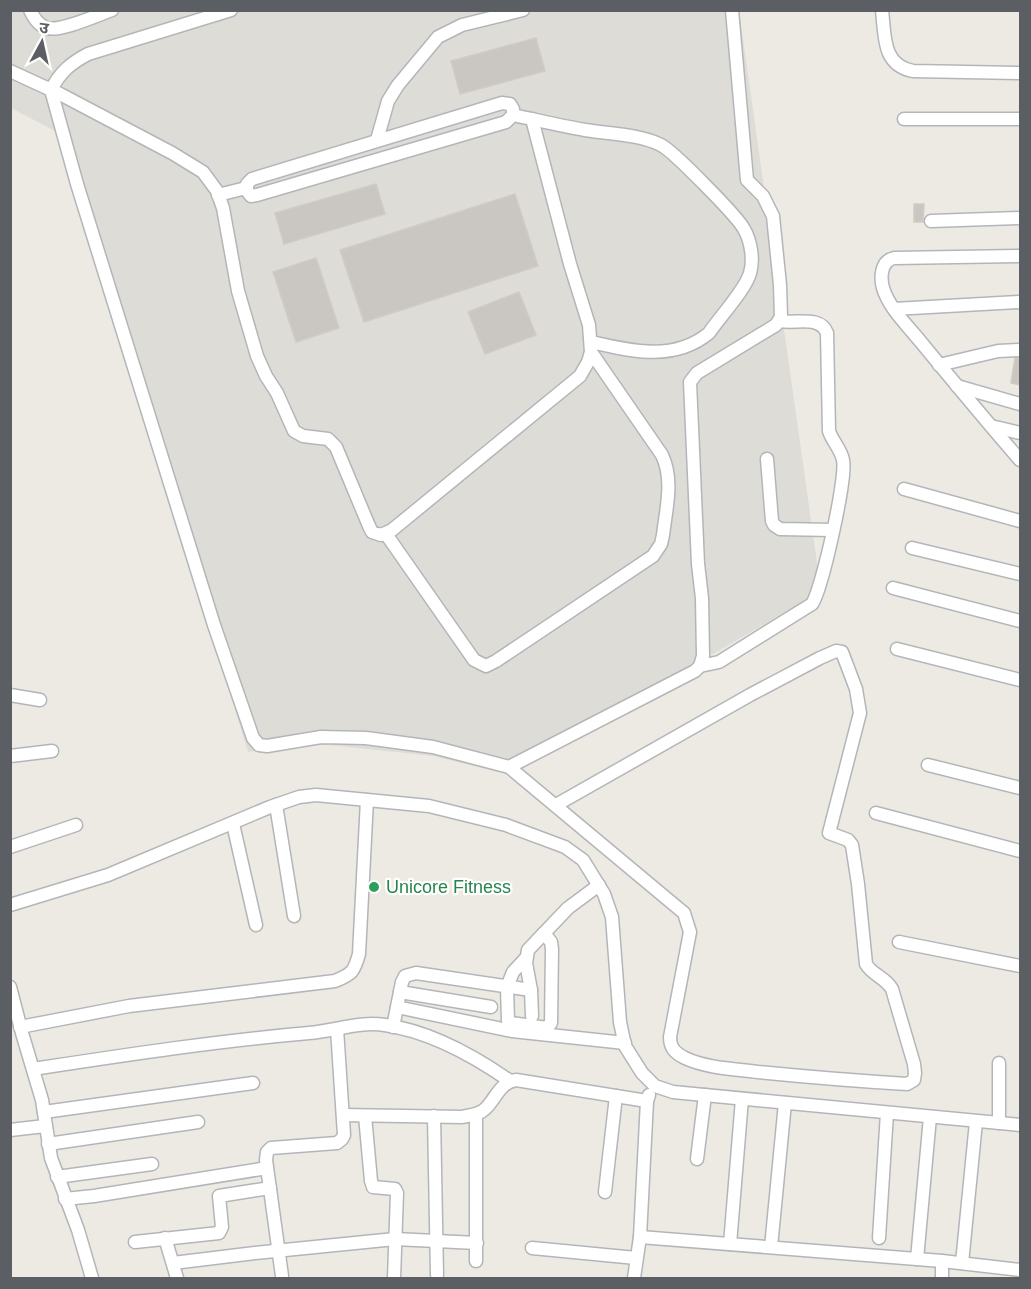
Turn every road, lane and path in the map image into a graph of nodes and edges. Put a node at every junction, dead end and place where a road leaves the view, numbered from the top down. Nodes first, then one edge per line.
1 (30, 10) edge
2 (112, 10) edge
3 (231, 10) edge
4 (523, 10) edge
5 (732, 10) edge
6 (882, 10) edge
7 (10, 71) edge
8 (1020, 73) edge
9 (51, 90) junction
10 (513, 115) junction
11 (532, 119) junction
12 (904, 119) dead end
13 (1020, 119) edge
14 (377, 140) junction
15 (246, 188) junction
16 (218, 195) junction
17 (1020, 218) edge
18 (931, 221) dead end
19 (1020, 256) edge
20 (1020, 302) edge
21 (894, 309) junction
22 (780, 321) junction
23 (591, 347) junction
24 (1020, 350) edge
25 (939, 365) junction
26 (957, 386) junction
27 (1020, 404) edge
28 (991, 426) junction
29 (1020, 433) edge
30 (767, 459) dead end
31 (1020, 460) edge
32 (904, 489) dead end
33 (1020, 520) edge
34 (833, 530) junction
35 (386, 534) junction
36 (912, 548) dead end
37 (1020, 574) edge
38 (893, 588) dead end
39 (1020, 621) edge
40 (897, 649) dead end
41 (700, 666) junction
42 (1020, 680) edge
43 (10, 695) edge
44 (40, 700) dead end
45 (52, 751) dead end
46 (10, 756) edge
47 (928, 765) dead end
48 (509, 767) junction
49 (1020, 788) edge
50 (367, 800) junction
51 (276, 805) junction
52 (555, 805) junction
53 (876, 813) dead end
54 (233, 824) junction
55 (76, 825) dead end
56 (10, 847) edge
57 (1020, 851) edge
58 (599, 885) junction
59 (10, 905) edge
60 (294, 916) dead end
61 (256, 925) dead end
62 (544, 933) junction
63 (900, 942) dead end
64 (526, 958) junction
65 (1020, 966) edge
66 (458, 979) junction
67 (10, 987) edge
68 (507, 987) junction
69 (531, 990) junction
70 (400, 992) junction
71 (455, 1001) junction
72 (397, 1007) junction
73 (491, 1007) dead end
74 (532, 1016) dead end
75 (20, 1027) junction
76 (393, 1027) junction
77 (337, 1029) junction
78 (625, 1043) junction
79 (999, 1063) dead end
80 (33, 1070) junction
81 (510, 1081) junction
82 (253, 1083) dead end
83 (654, 1086) junction
84 (705, 1095) junction
85 (616, 1096) junction
86 (742, 1099) junction
87 (647, 1101) junction
88 (785, 1103) junction
89 (44, 1112) junction
90 (887, 1113) junction
91 (476, 1114) junction
92 (343, 1115) junction
93 (365, 1116) junction
94 (434, 1116) junction
95 (930, 1117) junction
96 (198, 1122) dead end
97 (976, 1122) junction
98 (996, 1123) junction
99 (1020, 1125) edge
100 (45, 1126) junction
101 (10, 1130) edge
102 (48, 1144) junction
103 (697, 1159) dead end
104 (152, 1164) dead end
105 (267, 1168) junction
106 (57, 1177) junction
107 (270, 1188) junction
108 (605, 1192) dead end
109 (65, 1199) junction
110 (640, 1237) junction
111 (879, 1238) dead end
112 (165, 1239) junction
113 (394, 1239) junction
114 (436, 1240) junction
115 (135, 1242) dead end
116 (477, 1243) junction
117 (730, 1244) junction
118 (771, 1247) junction
119 (532, 1248) dead end
120 (278, 1250) junction
121 (636, 1258) junction
122 (917, 1259) junction
123 (476, 1261) dead end
124 (942, 1261) junction
125 (172, 1263) junction
126 (962, 1263) junction
127 (1020, 1270) edge
128 (437, 1275) dead end
129 (282, 1276) dead end
130 (92, 1278) edge
131 (177, 1278) edge
132 (394, 1278) edge
133 (634, 1278) edge
134 (942, 1278) edge

1 - 2 street
3 - 9 street
4 - 14 street
5 - 22 street
6 - 8 street
7 - 9 street
9 - 16 street
9 - 48 street
10 - 11 street
10 - 14 street
10 - 15 street
11 - 23 street
11 - 23 street
12 - 13 street
14 - 15 street
15 - 16 street
16 - 35 street
17 - 18 street
19 - 21 street
20 - 21 street
21 - 25 street
22 - 34 street
22 - 41 street
23 - 35 street
23 - 35 street
24 - 25 street
25 - 26 street
26 - 27 street
26 - 28 street
28 - 29 street
28 - 31 street
30 - 34 street
32 - 33 street
34 - 41 street
36 - 37 street
38 - 39 street
40 - 42 street
41 - 48 street
43 - 44 street
45 - 46 street
47 - 49 street
48 - 52 street
50 - 51 street
50 - 58 street
50 - 75 street
51 - 54 street
51 - 60 street
52 - 52 street
53 - 57 street
54 - 59 street
54 - 61 street
55 - 56 street
58 - 62 street
58 - 78 street
62 - 64 street
62 - 68 street
63 - 65 street
64 - 68 street
64 - 69 street
66 - 68 street
66 - 70 street
66 - 71 street
67 - 75 street
68 - 69 street
69 - 74 street
70 - 71 street
70 - 72 street
71 - 73 street
72 - 76 street
72 - 78 street
75 - 80 street
76 - 77 street
76 - 81 street
77 - 80 street
77 - 92 street
78 - 83 street
79 - 98 street
80 - 89 street
81 - 85 street
81 - 91 street
82 - 89 street
83 - 84 street
83 - 87 street
84 - 86 street
84 - 103 street
85 - 87 street
85 - 108 street
86 - 88 street
86 - 117 street
87 - 110 street
88 - 90 street
88 - 118 street
89 - 100 street
90 - 95 street
90 - 111 street
91 - 94 street
91 - 116 street
92 - 93 street
92 - 105 street
93 - 94 street
93 - 113 street
94 - 114 street
95 - 97 street
95 - 122 street
96 - 102 street
97 - 98 street
97 - 126 street
98 - 99 street
100 - 101 street
100 - 102 street
102 - 106 street
104 - 106 street
105 - 107 street
105 - 109 street
106 - 109 street
107 - 112 street
107 - 120 street
109 - 130 street
110 - 117 street
110 - 121 street
112 - 115 street
112 - 125 street
113 - 114 street
113 - 120 street
113 - 132 street
114 - 116 street
114 - 128 street
116 - 123 street
117 - 118 street
118 - 122 street
119 - 121 street
120 - 125 street
120 - 129 street
121 - 133 street
122 - 124 street
124 - 126 street
124 - 134 street
125 - 131 street
126 - 127 street

